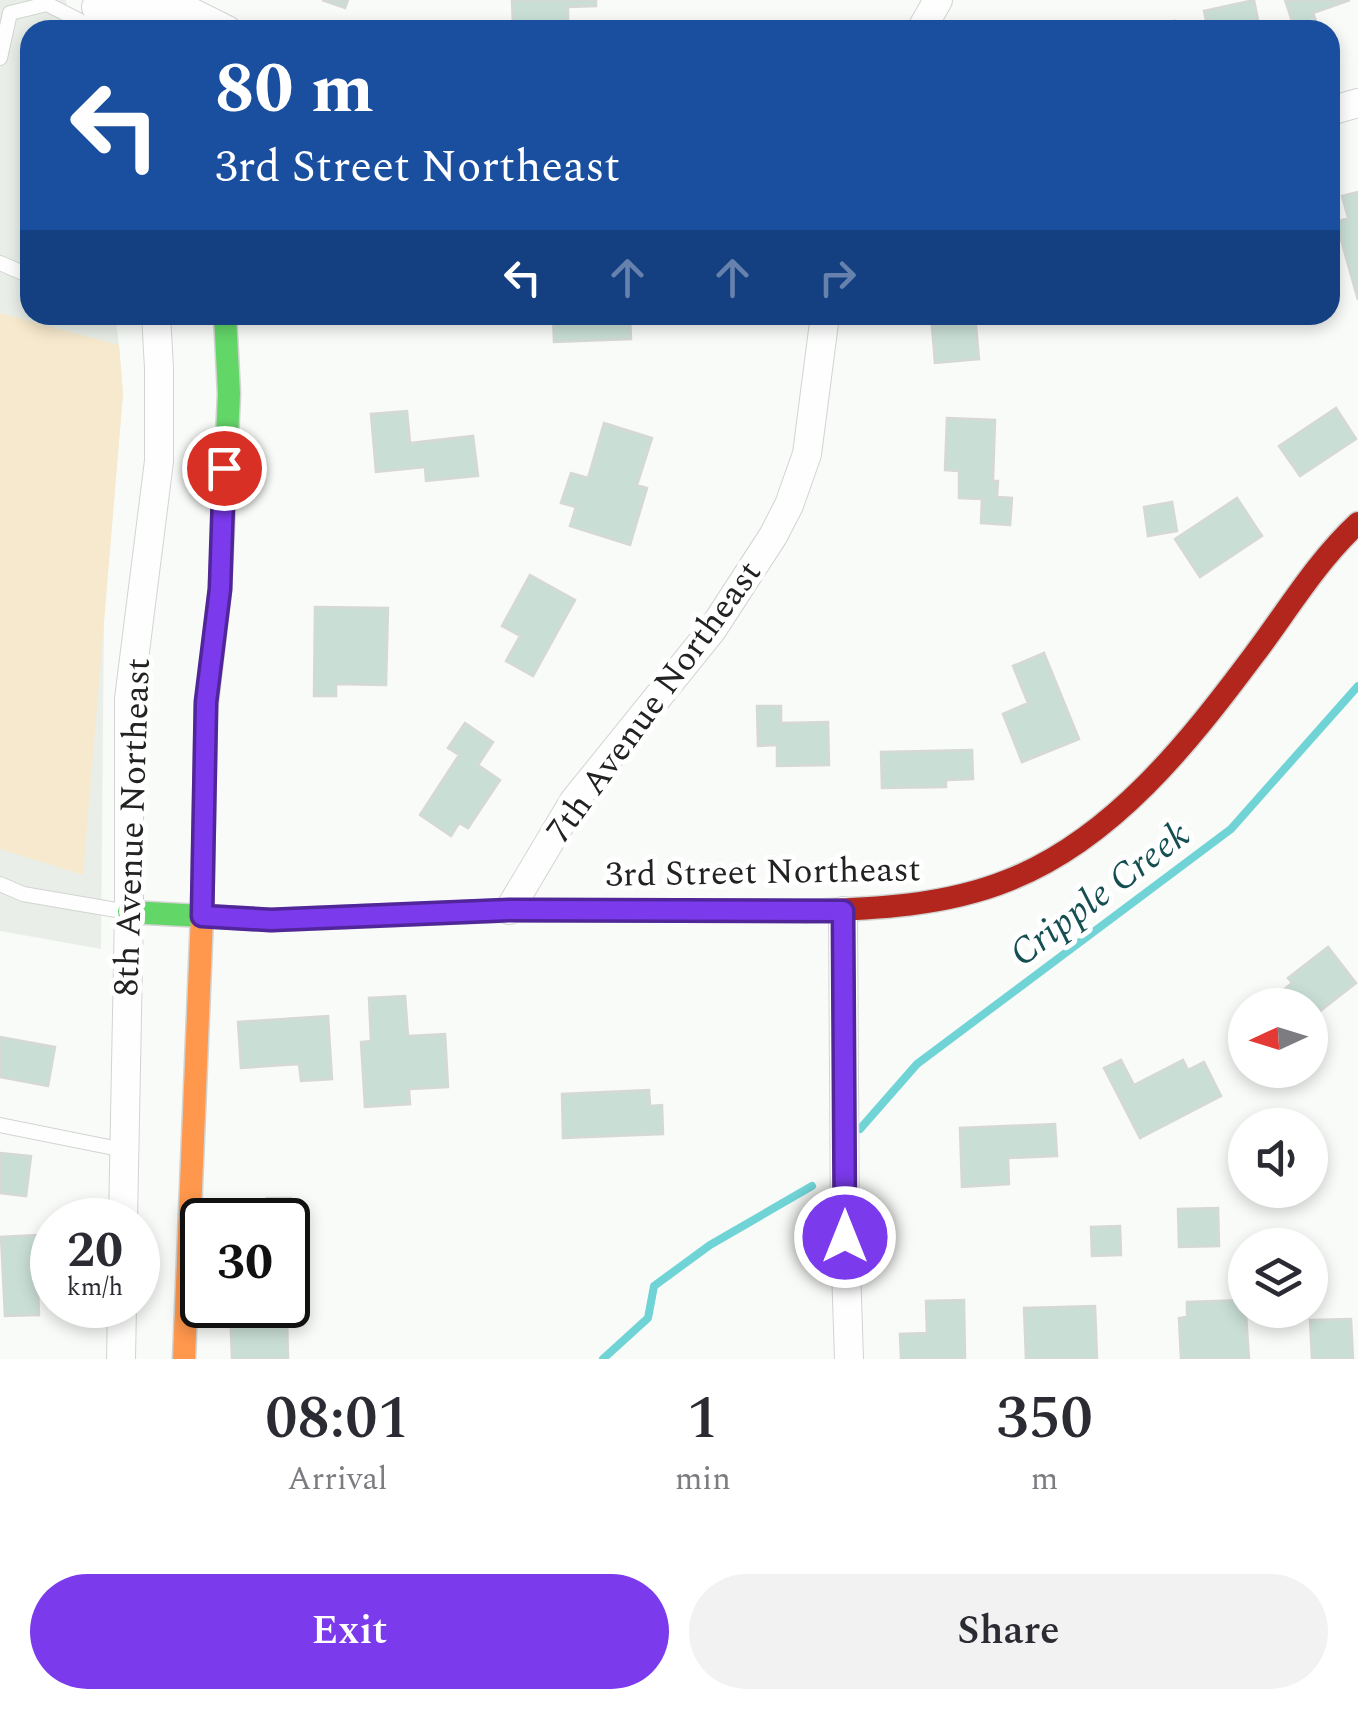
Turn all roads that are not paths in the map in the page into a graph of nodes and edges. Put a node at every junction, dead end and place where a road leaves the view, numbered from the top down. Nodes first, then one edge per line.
1 (182, 12) edge
2 (98, 17) edge
3 (0, 58) edge
4 (157, 325) edge
5 (225, 325) edge
6 (824, 325) edge
7 (1358, 522) edge
8 (0, 884) edge
9 (509, 910) junction
10 (843, 911) junction
11 (129, 912) junction
12 (202, 916) junction
13 (0, 1125) edge
14 (124, 1150) junction
15 (123, 1198) edge
16 (122, 1328) edge
17 (121, 1359) edge
18 (184, 1359) edge
19 (849, 1359) edge

1 - 2 street
2 - 3 lane
4 - 11 street, 8th Avenue Northeast
5 - 12 street
6 - 9 street, 7th Avenue Northeast
7 - 10 street, 3rd Street Northeast
8 - 11 lane
9 - 10 street, 3rd Street Northeast
9 - 12 street, 3rd Street Northeast
10 - 19 street
11 - 12 street, 3rd Street Northeast
11 - 14 street, 8th Avenue Northeast
12 - 18 street
13 - 14 lane
14 - 15 street, 8th Avenue Northeast
16 - 17 street

